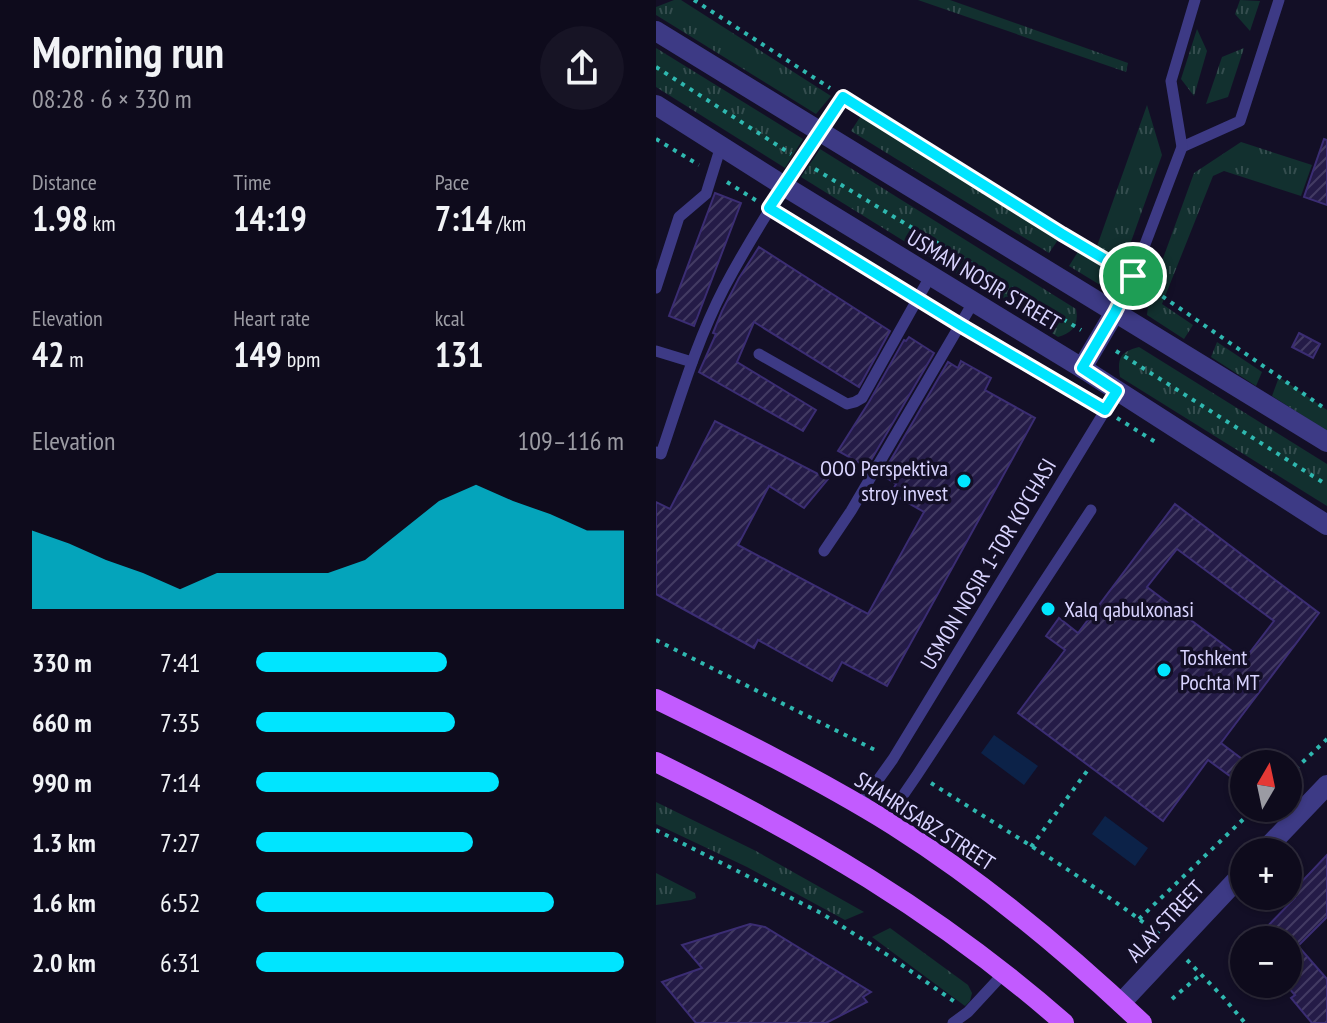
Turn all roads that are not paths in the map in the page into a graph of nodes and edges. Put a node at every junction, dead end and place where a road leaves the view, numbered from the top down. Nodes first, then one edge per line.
1 (1195, 0) edge
2 (1279, 0) edge
3 (656, 31) edge
4 (844, 96) road end
5 (656, 105) edge
6 (821, 132) junction
7 (721, 146) junction
8 (1182, 147) junction
9 (784, 186) junction
10 (931, 275) junction
11 (656, 288) edge
12 (974, 301) junction
13 (1115, 312) junction
14 (656, 351) edge
15 (759, 354) dead end
16 (692, 362) junction
17 (1082, 368) junction
18 (1117, 391) junction
19 (1327, 442) edge
20 (656, 452) edge
21 (1091, 510) dead end
22 (1327, 525) edge
23 (824, 551) dead end
24 (656, 699) edge
25 (656, 762) edge
26 (1327, 785) edge
27 (904, 794) dead end
28 (860, 805) junction
29 (1276, 838) edge
30 (1230, 887) edge
31 (1004, 973) junction
32 (1121, 1003) junction
33 (953, 1023) edge
34 (1064, 1023) edge
35 (1142, 1023) edge

1 - 8 lane
2 - 8 lane
3 - 6 street, USMAN NOSIR STREET
4 - 6 lane
5 - 7 street, USMAN NOSIR STREET
6 - 9 lane
6 - 13 street, USMAN NOSIR STREET
7 - 9 street, USMAN NOSIR STREET
7 - 11 lane
8 - 13 lane
9 - 10 street, USMAN NOSIR STREET
9 - 16 lane
10 - 12 street, USMAN NOSIR STREET
10 - 15 lane
12 - 17 street, USMAN NOSIR STREET
12 - 23 lane
13 - 17 street
13 - 19 street, USMAN NOSIR STREET
14 - 16 lane
16 - 20 lane
17 - 18 street, USMAN NOSIR STREET
18 - 22 street, USMAN NOSIR STREET
18 - 28 lane, USMON NOSIR 1-TOR KO'CHASI
21 - 27 lane
24 - 28 main road, SHAHRISABZ STREET
25 - 31 main road
26 - 29 street
28 - 32 main road, SHAHRISABZ STREET
30 - 32 street, ALAY STREET
31 - 33 lane
31 - 34 main road
32 - 35 main road, SHAHRISABZ STREET

